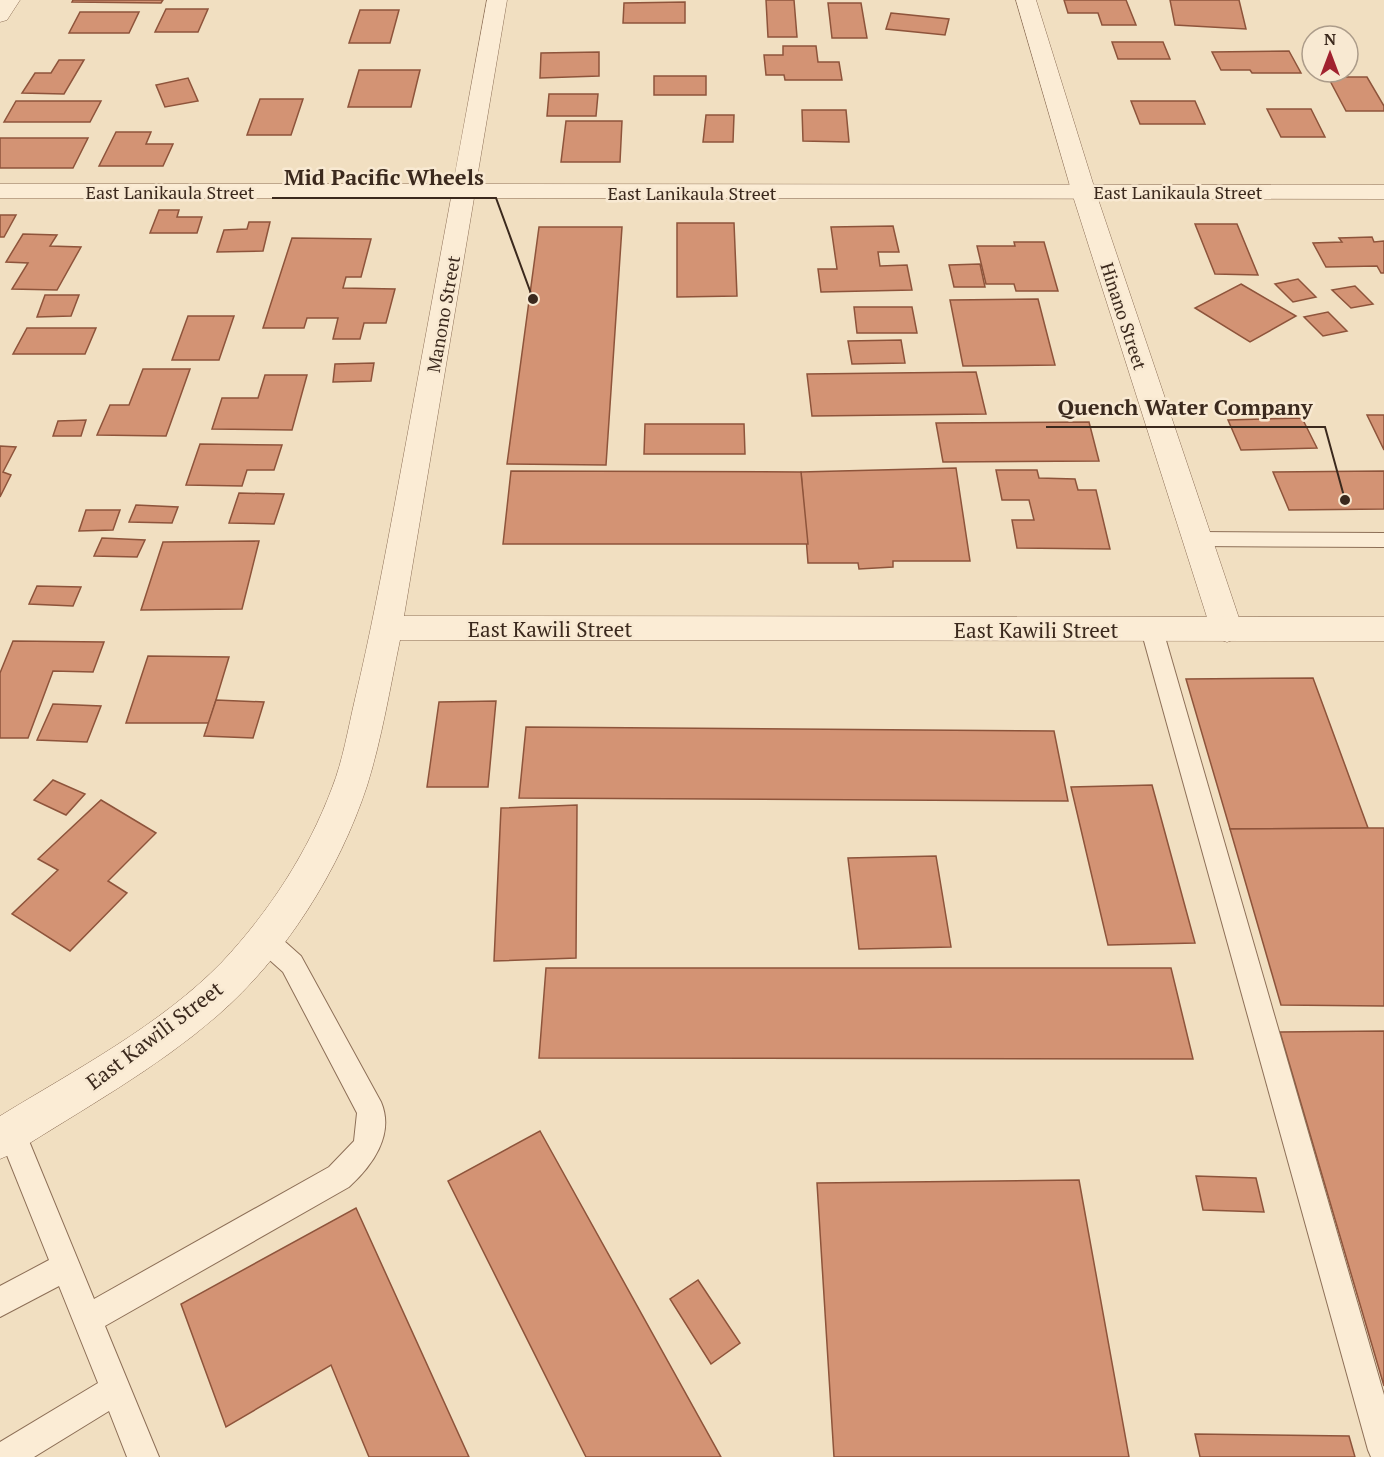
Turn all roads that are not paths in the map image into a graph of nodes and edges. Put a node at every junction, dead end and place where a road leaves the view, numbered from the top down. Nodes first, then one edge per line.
1 (10, 0) edge
2 (497, 0) edge
3 (1026, 0) edge
4 (0, 16) edge
5 (0, 191) edge
6 (1384, 192) edge
7 (465, 193) junction
8 (1084, 193) junction
9 (1197, 539) junction
10 (1384, 540) edge
11 (387, 628) junction
12 (1384, 629) edge
13 (1152, 630) junction
14 (1227, 630) junction
15 (264, 939) junction
16 (6, 1136) edge
17 (67, 1266) junction
18 (0, 1302) edge
19 (88, 1319) junction
20 (117, 1389) junction
21 (1384, 1450) edge
22 (5, 1457) edge
23 (143, 1457) edge

1 - 4 street
2 - 7 street, Manono Street
3 - 8 street, Hinano Street
5 - 7 street, East Lanikaula Street
6 - 8 street, East Lanikaula Street
7 - 8 street, East Lanikaula Street
7 - 11 street, Manono Street
8 - 9 street, Hinano Street
9 - 10 lane
9 - 14 street, Hinano Street
11 - 13 street, East Kawili Street
11 - 15 street, East Kawili Street
12 - 14 street, East Kawili Street
13 - 14 street, East Kawili Street
13 - 21 lane
15 - 16 street, East Kawili Street
15 - 19 lane
16 - 17 lane
17 - 18 lane
17 - 19 lane
19 - 20 lane
20 - 22 lane
20 - 23 lane

